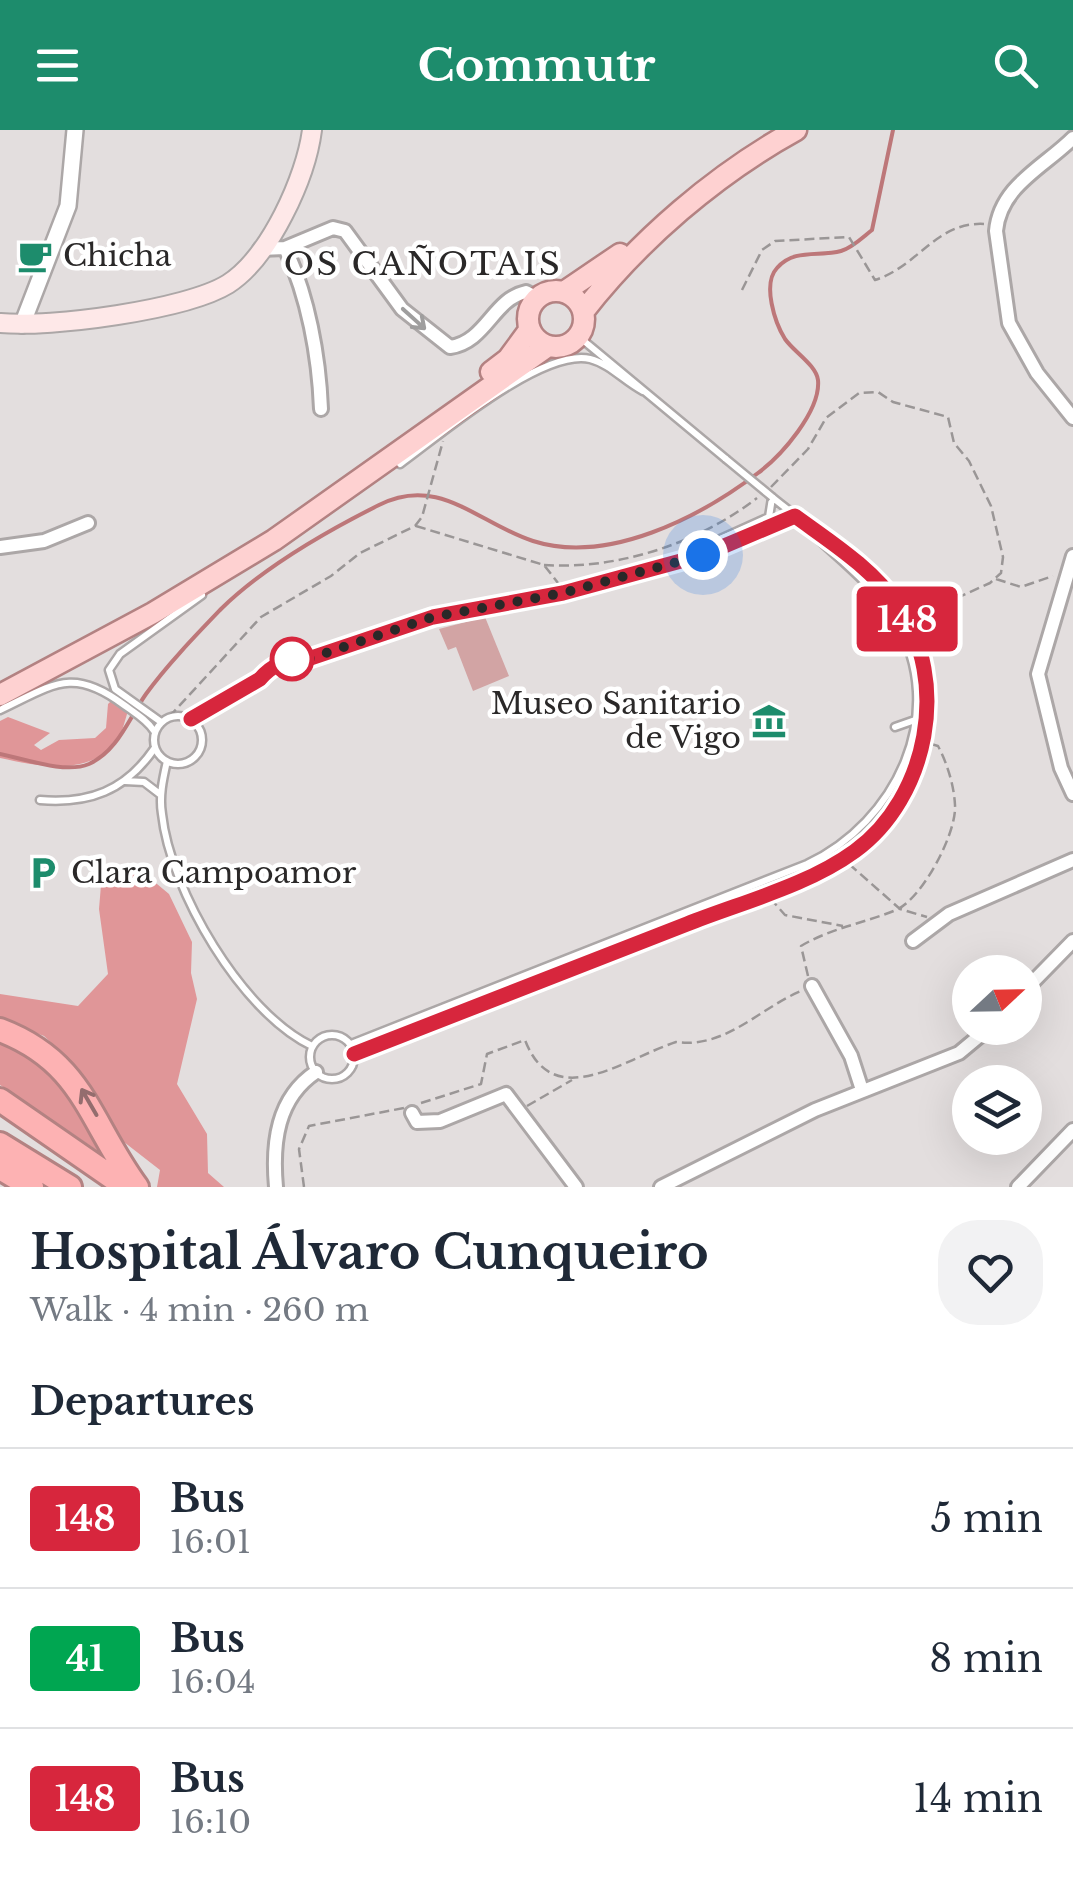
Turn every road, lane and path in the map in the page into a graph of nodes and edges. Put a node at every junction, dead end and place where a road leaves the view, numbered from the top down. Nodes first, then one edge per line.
1 (75, 130) edge
2 (312, 130) edge
3 (772, 130) edge
4 (796, 130) edge
5 (1073, 138) edge
6 (997, 225) junction
7 (286, 248) junction
8 (260, 249) junction
9 (742, 290) dead end
10 (564, 292) junction
11 (538, 298) junction
12 (582, 312) junction
13 (0, 322) edge
14 (22, 325) junction
15 (530, 329) junction
16 (578, 336) junction
17 (548, 346) junction
18 (643, 391) junction
19 (321, 409) dead end
20 (1073, 418) edge
21 (432, 437) junction
22 (771, 486) dead end
23 (772, 497) junction
24 (756, 498) dead end
25 (795, 516) junction
26 (88, 523) dead end
27 (415, 526) junction
28 (0, 547) edge
29 (696, 550) dead end
30 (1071, 561) edge
31 (544, 566) junction
32 (994, 579) junction
33 (563, 593) junction
34 (202, 594) junction
35 (907, 620) junction
36 (0, 682) edge
37 (113, 692) junction
38 (0, 695) edge
39 (0, 707) edge
40 (191, 719) junction
41 (916, 720) junction
42 (157, 723) junction
43 (895, 727) dead end
44 (922, 742) junction
45 (155, 748) junction
46 (167, 761) junction
47 (124, 781) junction
48 (1073, 794) edge
49 (161, 796) junction
50 (40, 800) dead end
51 (844, 858) junction
52 (1073, 860) edge
53 (767, 892) junction
54 (900, 909) junction
55 (938, 921) junction
56 (844, 926) junction
57 (1073, 940) edge
58 (913, 942) dead end
59 (1042, 972) edge
60 (812, 986) junction
61 (0, 1030) edge
62 (351, 1044) junction
63 (968, 1045) edge
64 (312, 1046) junction
65 (354, 1054) junction
66 (316, 1072) junction
67 (572, 1080) junction
68 (862, 1090) junction
69 (0, 1100) edge
70 (521, 1109) junction
71 (412, 1113) dead end
72 (1073, 1130) edge
73 (0, 1144) edge
74 (0, 1168) edge
75 (32, 1187) edge
76 (70, 1187) edge
77 (126, 1187) edge
78 (137, 1187) edge
79 (276, 1187) edge
80 (304, 1187) edge
81 (576, 1187) edge
82 (661, 1187) edge
83 (1018, 1187) edge

1 - 14 street
2 - 8 main road
3 - 10 main road
4 - 12 main road
5 - 6 street
6 - 9 path
6 - 20 street
7 - 8 street
7 -> 11 street
7 - 19 street
8 - 14 main road
10 - 11 main road
10 - 12 main road
11 - 15 main road
12 - 16 main road
13 - 14 main road
15 - 17 main road
15 - 36 main road
16 - 17 main road
16 - 18 lane
17 - 21 main road
18 - 21 lane
18 - 23 lane, bridge
21 - 27 path
21 - 34 main road
21 - 38 main road
22 - 32 path
23 - 25 lane
23 - 29 lane
24 - 31 path
25 - 33 lane
25 - 35 lane
25 - 41 lane
26 - 28 street
27 - 31 path
27 - 42 path
30 - 32 path
30 - 48 street
31 - 33 path
32 - 35 path
33 - 40 lane
34 - 37 lane
34 - 39 main road
35 - 44 lane
37 - 39 lane
37 - 42 lane
40 - 42 lane
40 - 46 lane
41 - 43 lane
41 - 62 lane
42 - 45 lane
44 - 51 lane
44 - 54 path
45 - 46 lane
45 - 47 lane
46 - 49 lane
47 - 49 lane
47 - 50 lane
49 - 64 lane
51 - 53 lane
51 - 54 path
52 - 55 street
53 - 56 path
53 - 65 lane
54 - 55 path
54 - 56 path
55 - 58 street
56 - 60 path
57 - 59 street
60 - 67 path
60 - 68 street
78 -> 61 highway
62 - 64 lane
62 - 65 lane
63 - 68 street
64 - 66 lane
65 - 66 lane
66 - 79 street
67 - 70 path
67 - 80 path
68 - 82 street
69 - 77 highway
70 - 71 street
70 - 81 street
72 - 83 street
73 - 76 highway
74 - 75 highway

